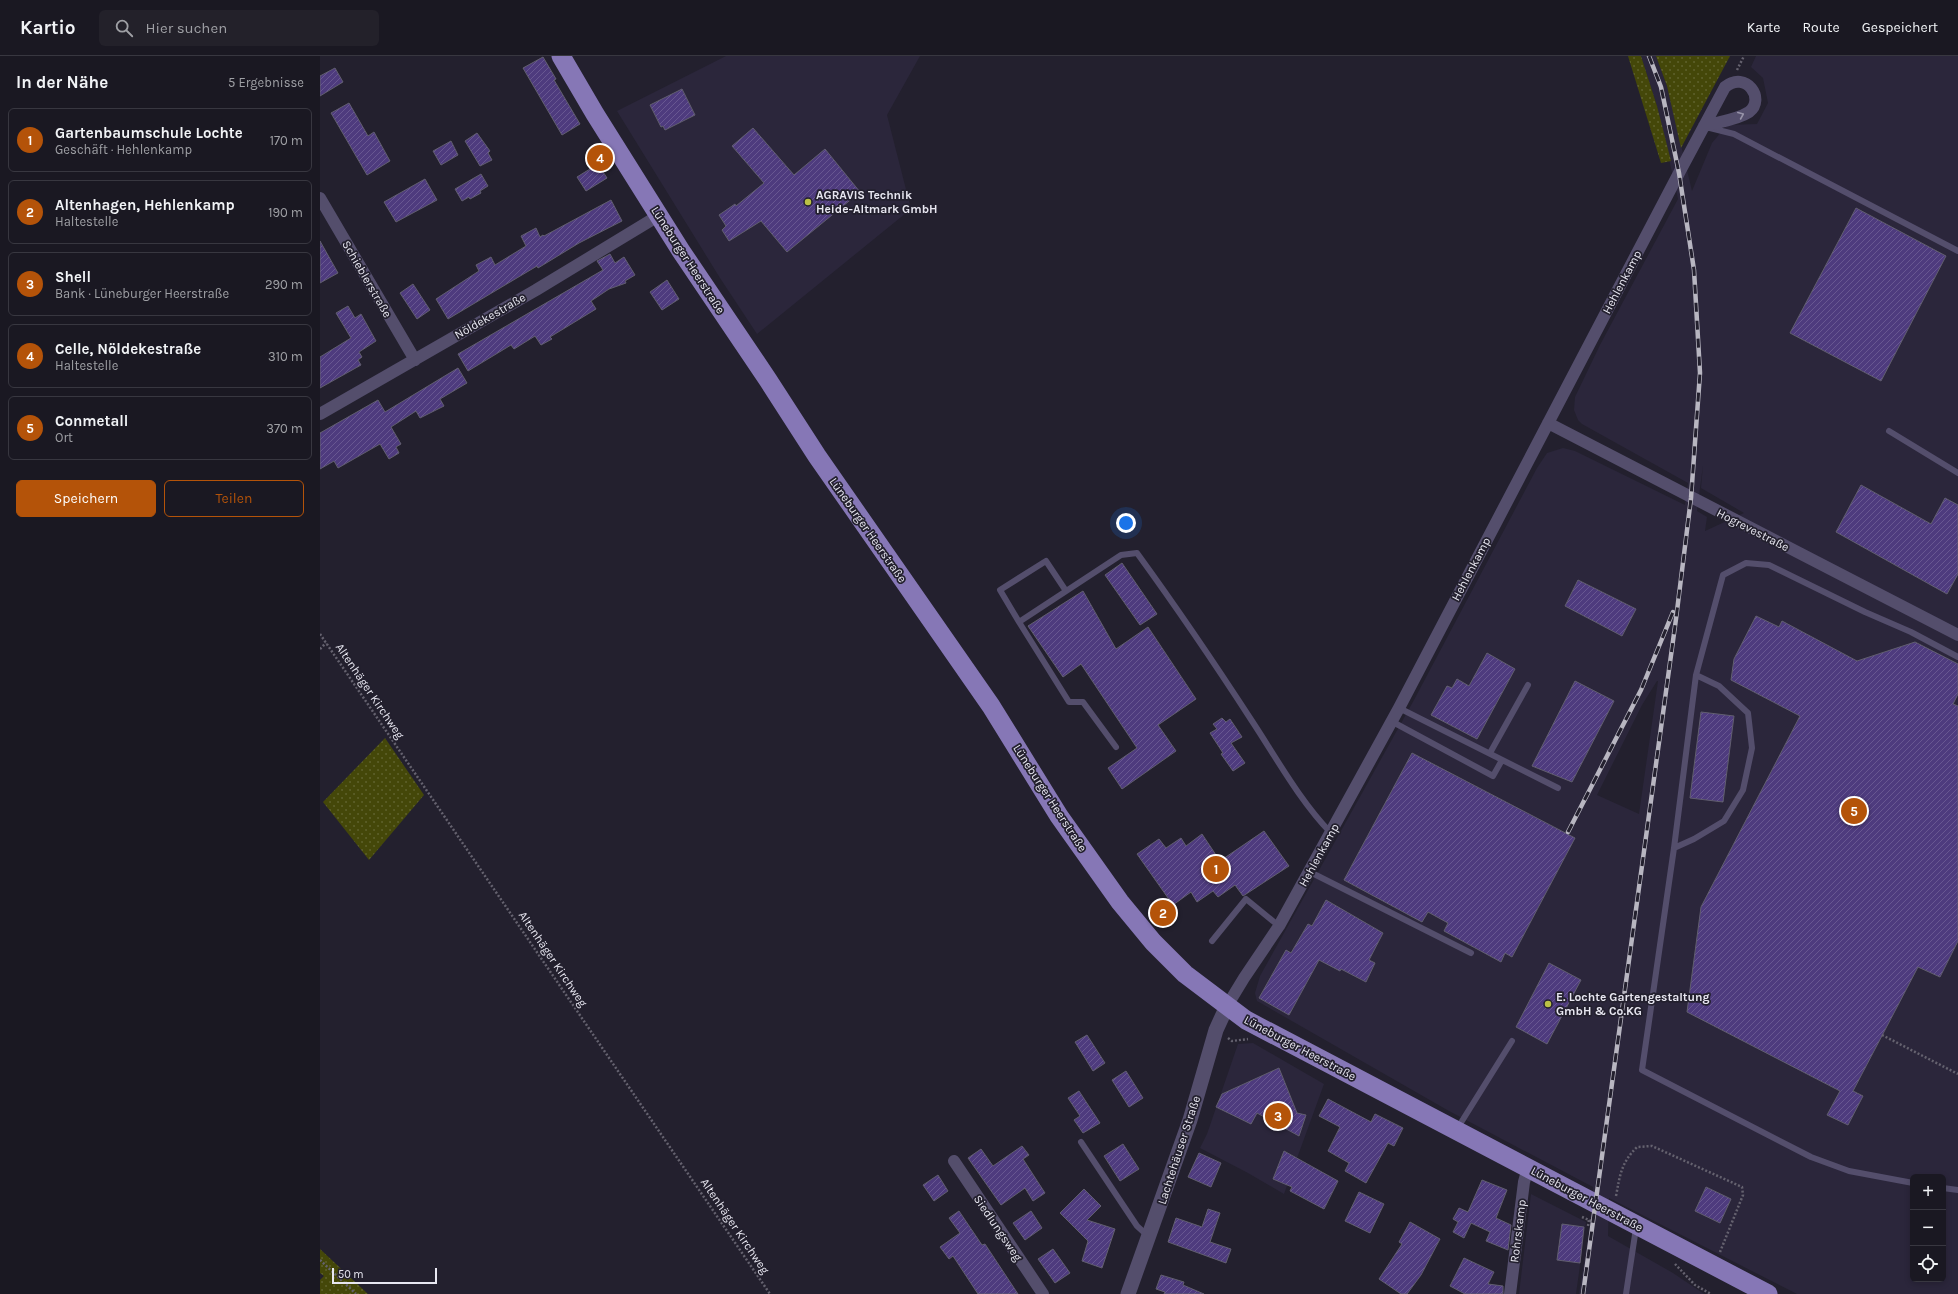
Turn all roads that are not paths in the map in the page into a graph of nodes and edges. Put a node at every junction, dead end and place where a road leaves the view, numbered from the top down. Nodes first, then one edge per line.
1 (561, 56) edge
2 (1704, 126) joint
3 (320, 198) edge
4 (658, 216) junction
5 (1958, 251) edge
6 (415, 360) junction
7 (320, 414) edge
8 (1548, 423) junction
9 (1889, 431) dead end
10 (1958, 473) edge
11 (1066, 590) junction
12 (1019, 622) junction
13 (1958, 634) edge
14 (1958, 657) edge
15 (1696, 675) junction
16 (1528, 685) dead end
17 (1399, 708) junction
18 (1392, 721) junction
19 (1116, 747) dead end
20 (1490, 753) junction
21 (1502, 760) junction
22 (1558, 788) dead end
23 (1331, 833) junction
24 (1674, 848) junction
25 (1310, 872) junction
26 (1279, 926) junction
27 (1212, 941) dead end
28 (1471, 954) dead end
29 (1228, 1006) junction
30 (1512, 1041) dead end
31 (1456, 1130) junction
32 (1080, 1142) dead end
33 (954, 1162) dead end
34 (1528, 1168) junction
35 (1910, 1182) edge
36 (1946, 1188) edge
37 (1958, 1190) edge
38 (1636, 1225) junction
39 (1149, 1237) junction
40 (1043, 1294) edge
41 (1128, 1294) edge
42 (1510, 1294) edge
43 (1626, 1294) edge
44 (1768, 1294) edge

1 - 4 main road, Lüneburger Heerstraße
2 - 5 lane
2 - 8 street, Hehlenkamp
3 - 6 street, Schieblerstraße
4 - 6 street, Nöldekestraße
4 - 29 main road, Lüneburger Heerstraße
6 - 7 street, Nöldekestraße
8 - 13 street, Hogrevestraße
8 - 17 street, Hehlenkamp
9 - 10 lane
11 - 12 lane
11 - 12 lane
11 - 23 lane
12 - 19 lane
14 - 15 lane
15 - 24 lane
15 - 24 lane
16 - 20 lane
17 - 18 street, Hehlenkamp
17 - 20 lane
18 - 21 lane
18 - 23 street, Hehlenkamp
20 - 21 lane
21 - 22 lane
23 - 25 street, Hehlenkamp
24 - 35 lane
25 - 26 street, Hehlenkamp
25 - 28 lane
26 - 27 lane
26 - 29 street, Hehlenkamp
29 - 31 main road, Lüneburger Heerstraße
29 - 39 street, Lachtehäuser Straße
30 - 31 lane
31 - 34 main road, Lüneburger Heerstraße
32 - 39 lane
33 - 40 street, Siedlungsweg
34 - 38 main road, Lüneburger Heerstraße
34 - 42 street, Rohrskamp
36 - 37 lane
38 - 43 lane
38 - 44 main road, Lüneburger Heerstraße
39 - 41 street, Lachtehäuser Straße

